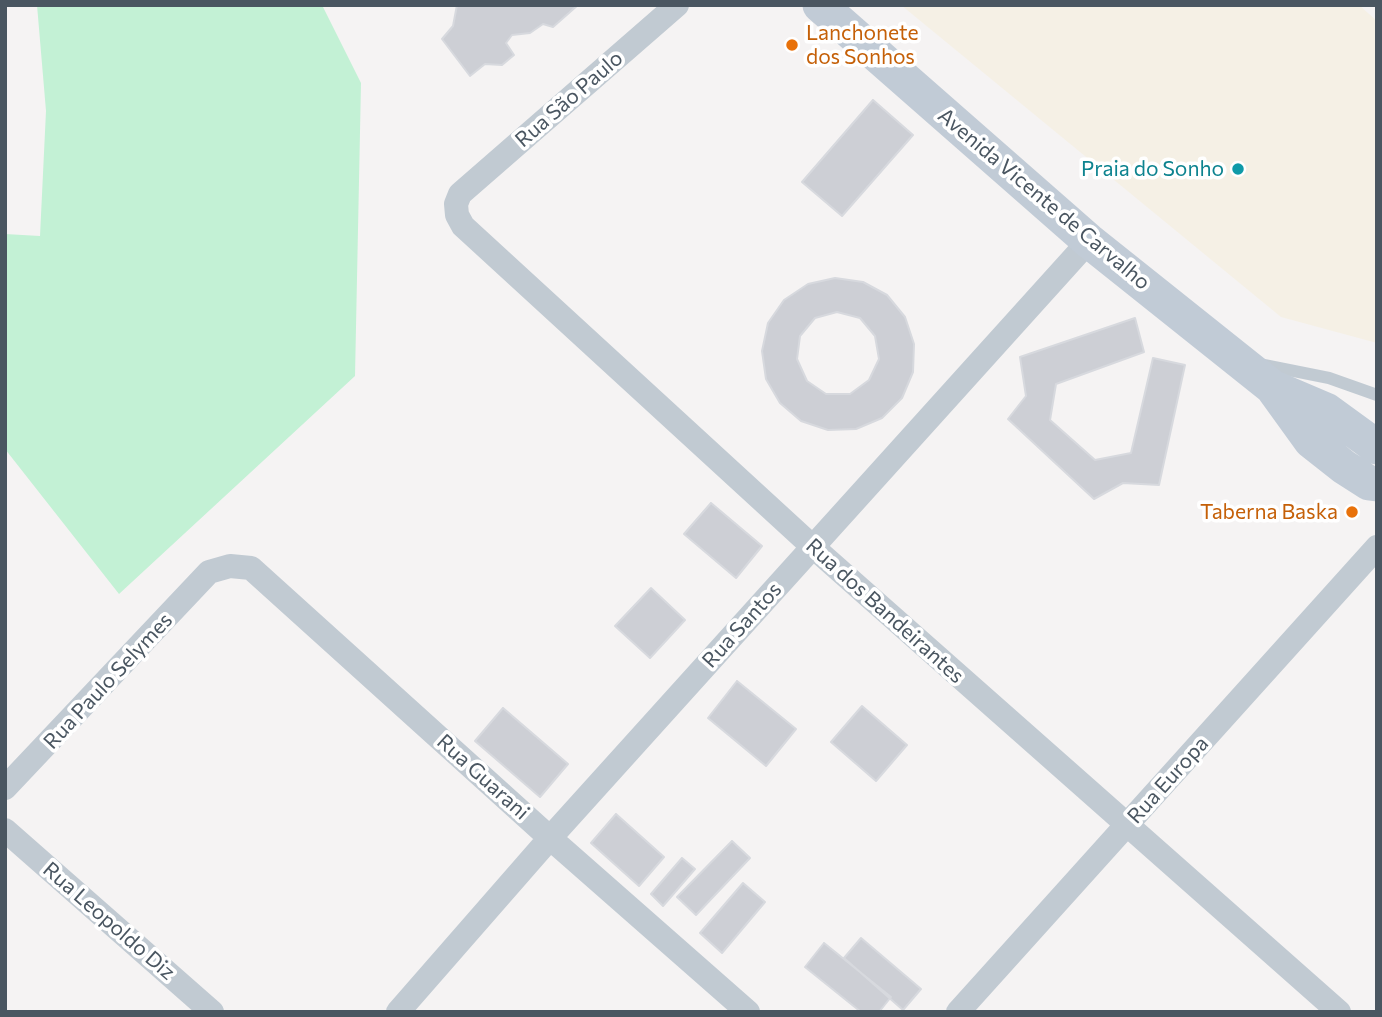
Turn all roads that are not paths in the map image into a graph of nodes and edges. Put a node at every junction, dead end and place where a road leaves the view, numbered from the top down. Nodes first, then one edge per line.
1 (677, 5) edge
2 (820, 5) edge
3 (460, 194) joint
4 (1089, 241) junction
5 (1239, 360) junction
6 (1272, 387) junction
7 (1377, 395) edge
8 (1377, 447) edge
9 (1374, 481) edge
10 (813, 547) junction
11 (1377, 547) edge
12 (209, 572) joint
13 (5, 788) edge
14 (1128, 826) junction
15 (5, 830) edge
16 (550, 838) junction
17 (212, 1012) edge
18 (398, 1012) edge
19 (748, 1012) edge
20 (958, 1012) edge
21 (1339, 1012) edge

1 - 3 street, Rua São Paulo
2 - 4 main road, Avenida Vicente de Carvalho
3 - 10 street, Rua dos Bandeirantes
4 - 5 main road, Avenida Vicente de Carvalho
4 - 10 street, Rua Santos
5 - 6 main road, Avenida Vicente de Carvalho
5 - 7 lane
6 - 8 main road, Avenida Vicente de Carvalho
6 - 9 main road, Avenida Vicente de Carvalho
10 - 14 street, Rua dos Bandeirantes
10 - 16 street, Rua Santos
11 - 14 street, Rua Europa
12 - 13 street, Rua Paulo Selymes
12 - 16 street, Rua Guarani
14 - 20 street, Rua Europa
14 - 21 street, Rua dos Bandeirantes
15 - 17 street, Rua Leopoldo Diz
16 - 18 street, Rua Santos
16 - 19 street, Rua Guarani

